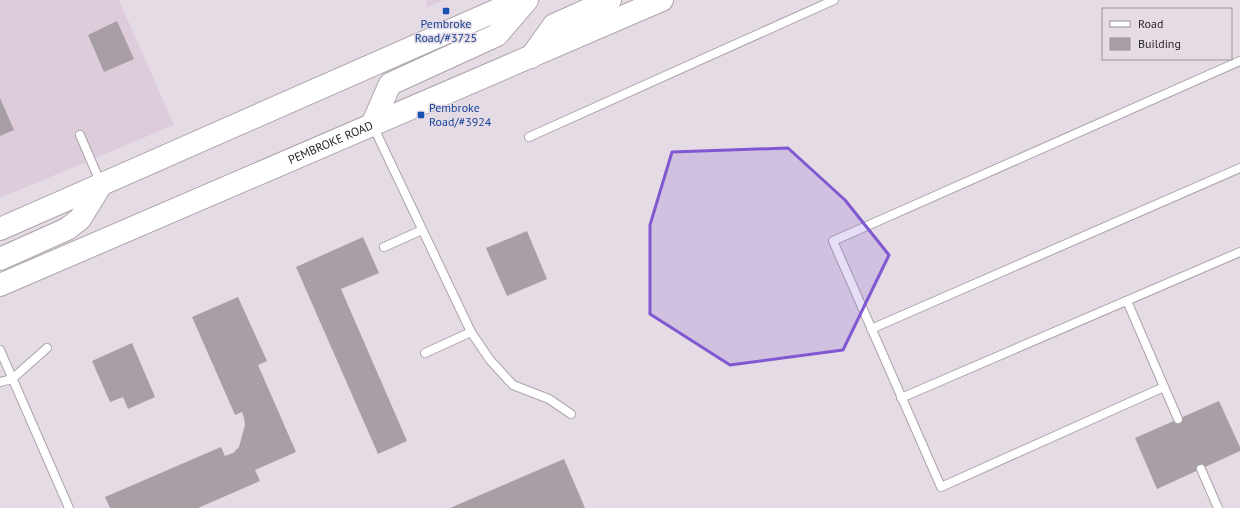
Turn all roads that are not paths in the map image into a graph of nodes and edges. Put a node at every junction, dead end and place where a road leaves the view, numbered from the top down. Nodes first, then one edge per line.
1 (520, 0) edge
2 (527, 0) edge
3 (610, 0) edge
4 (662, 0) edge
5 (834, 0) edge
6 (530, 58) junction
7 (1240, 62) edge
8 (372, 125) junction
9 (80, 135) dead end
10 (529, 137) dead end
11 (1240, 168) edge
12 (101, 184) junction
13 (0, 229) edge
14 (422, 230) junction
15 (384, 247) dead end
16 (1240, 252) edge
17 (0, 259) edge
18 (0, 285) edge
19 (1127, 301) junction
20 (871, 329) junction
21 (471, 332) junction
22 (46, 348) dead end
23 (0, 350) edge
24 (425, 353) dead end
25 (12, 379) junction
26 (0, 382) edge
27 (1164, 387) junction
28 (901, 398) junction
29 (571, 414) dead end
30 (1178, 419) dead end
31 (1201, 469) dead end
32 (69, 508) edge
33 (1218, 508) edge

1 - 12 main road
2 - 8 main road
3 - 6 main road
4 - 6 main road, PEMBROKE ROAD
5 - 10 lane
6 - 8 main road, PEMBROKE ROAD
7 - 20 lane
8 - 14 lane
8 - 18 main road, PEMBROKE ROAD
9 - 12 lane
11 - 20 lane
12 - 13 main road
12 - 17 main road
14 - 15 lane
14 - 21 lane
16 - 19 lane
19 - 27 lane
19 - 28 lane
20 - 28 lane
21 - 24 lane
21 - 29 lane
22 - 25 lane
23 - 25 lane
25 - 26 lane
25 - 32 lane
27 - 28 lane
27 - 30 lane
31 - 33 lane

